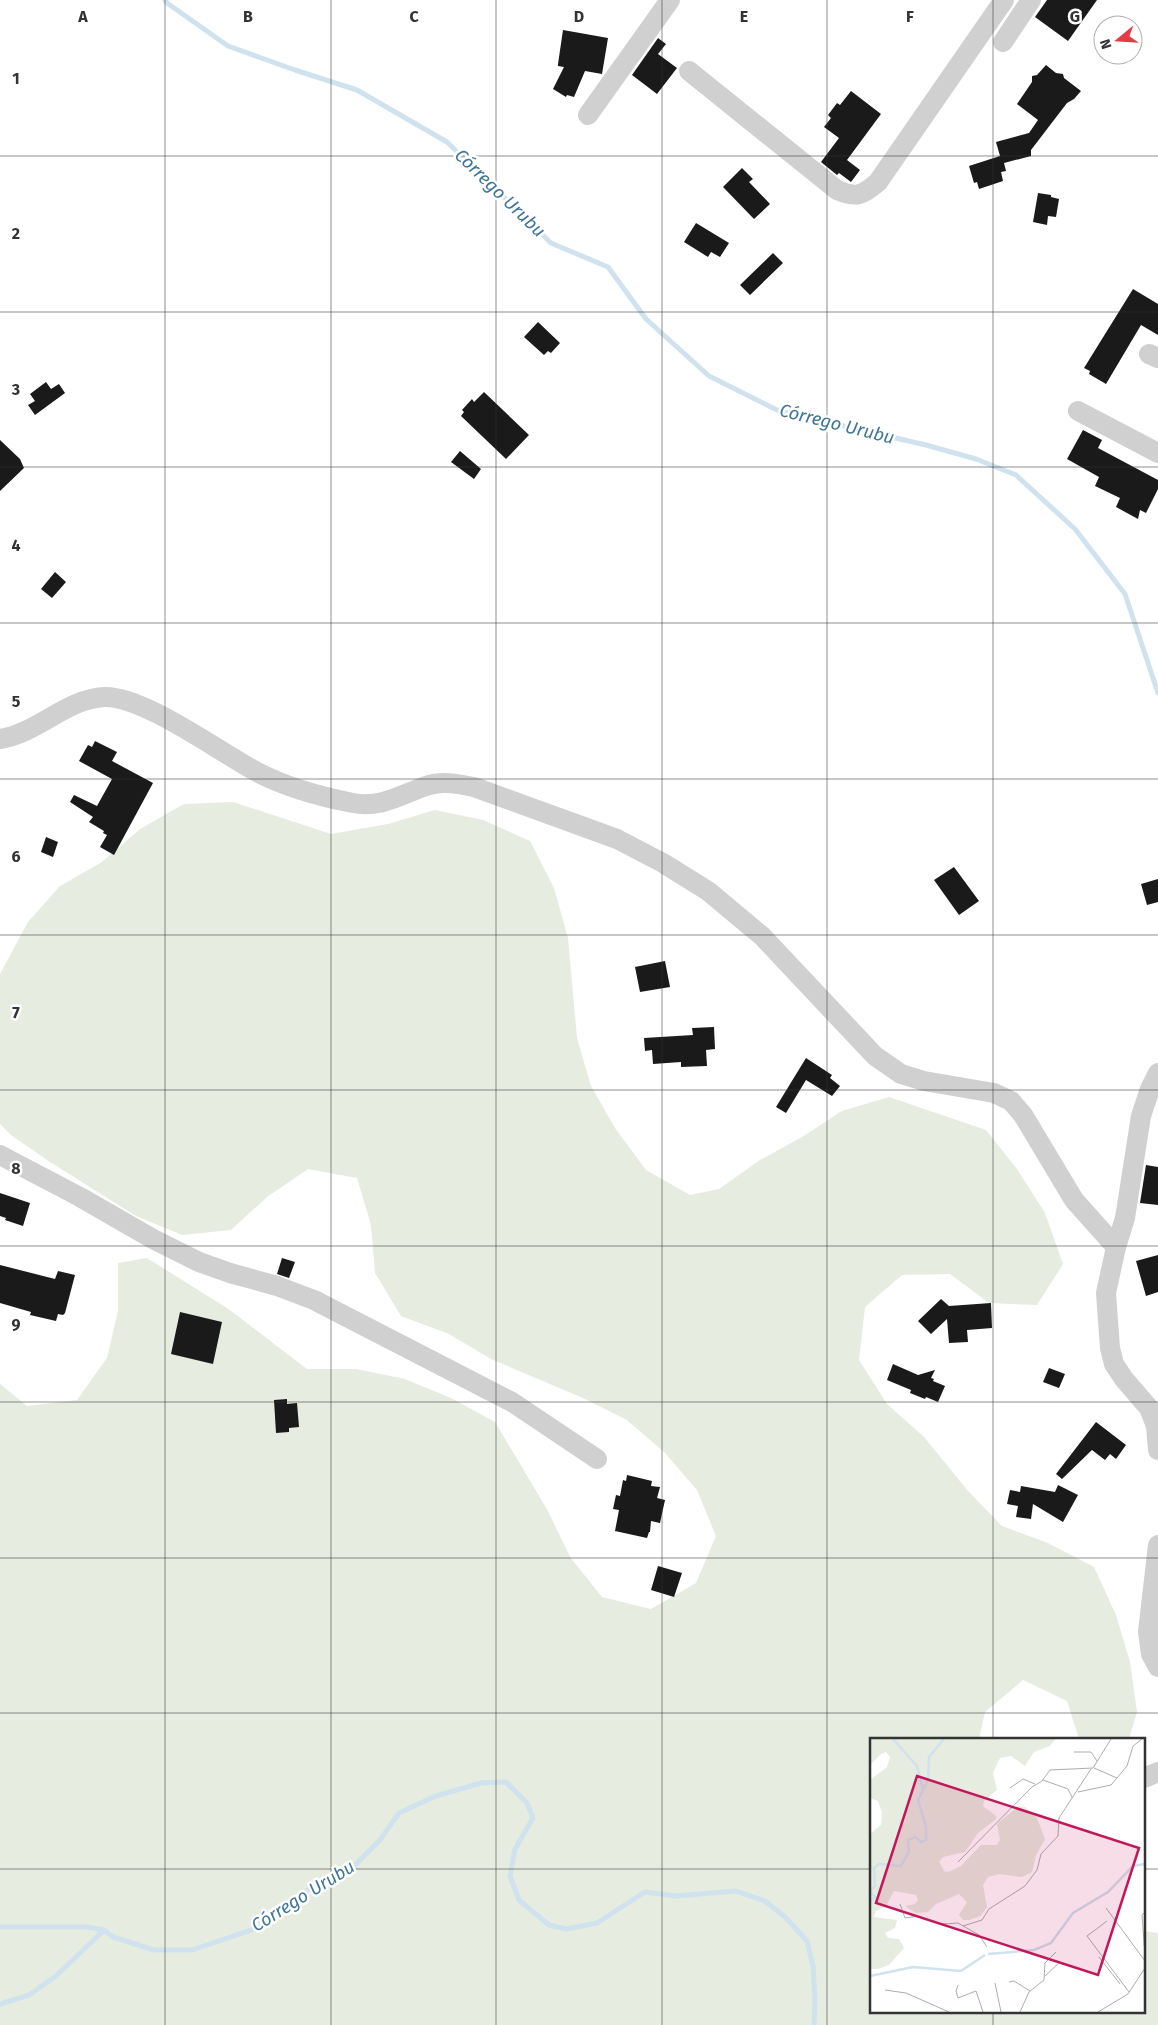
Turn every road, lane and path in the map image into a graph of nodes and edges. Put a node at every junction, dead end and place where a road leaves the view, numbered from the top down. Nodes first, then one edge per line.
1 (670, 0) edge
2 (1004, 0) edge
3 (1031, 0) edge
4 (1003, 42) dead end
5 (689, 71) dead end
6 (588, 115) dead end
7 (1078, 411) dead end
8 (1158, 453) edge
9 (0, 739) edge
10 (1158, 1073) edge
11 (0, 1155) edge
12 (1116, 1247) junction
13 (1158, 1450) edge
14 (597, 1459) dead end
15 (1158, 1546) edge
16 (1158, 1667) edge
17 (1158, 1772) edge
18 (1146, 1777) edge

1 - 6 street
2 - 5 street
3 - 4 street
7 - 8 street
9 - 12 street
10 - 12 street
11 - 14 street
12 - 13 street
15 - 16 street
17 - 18 street

